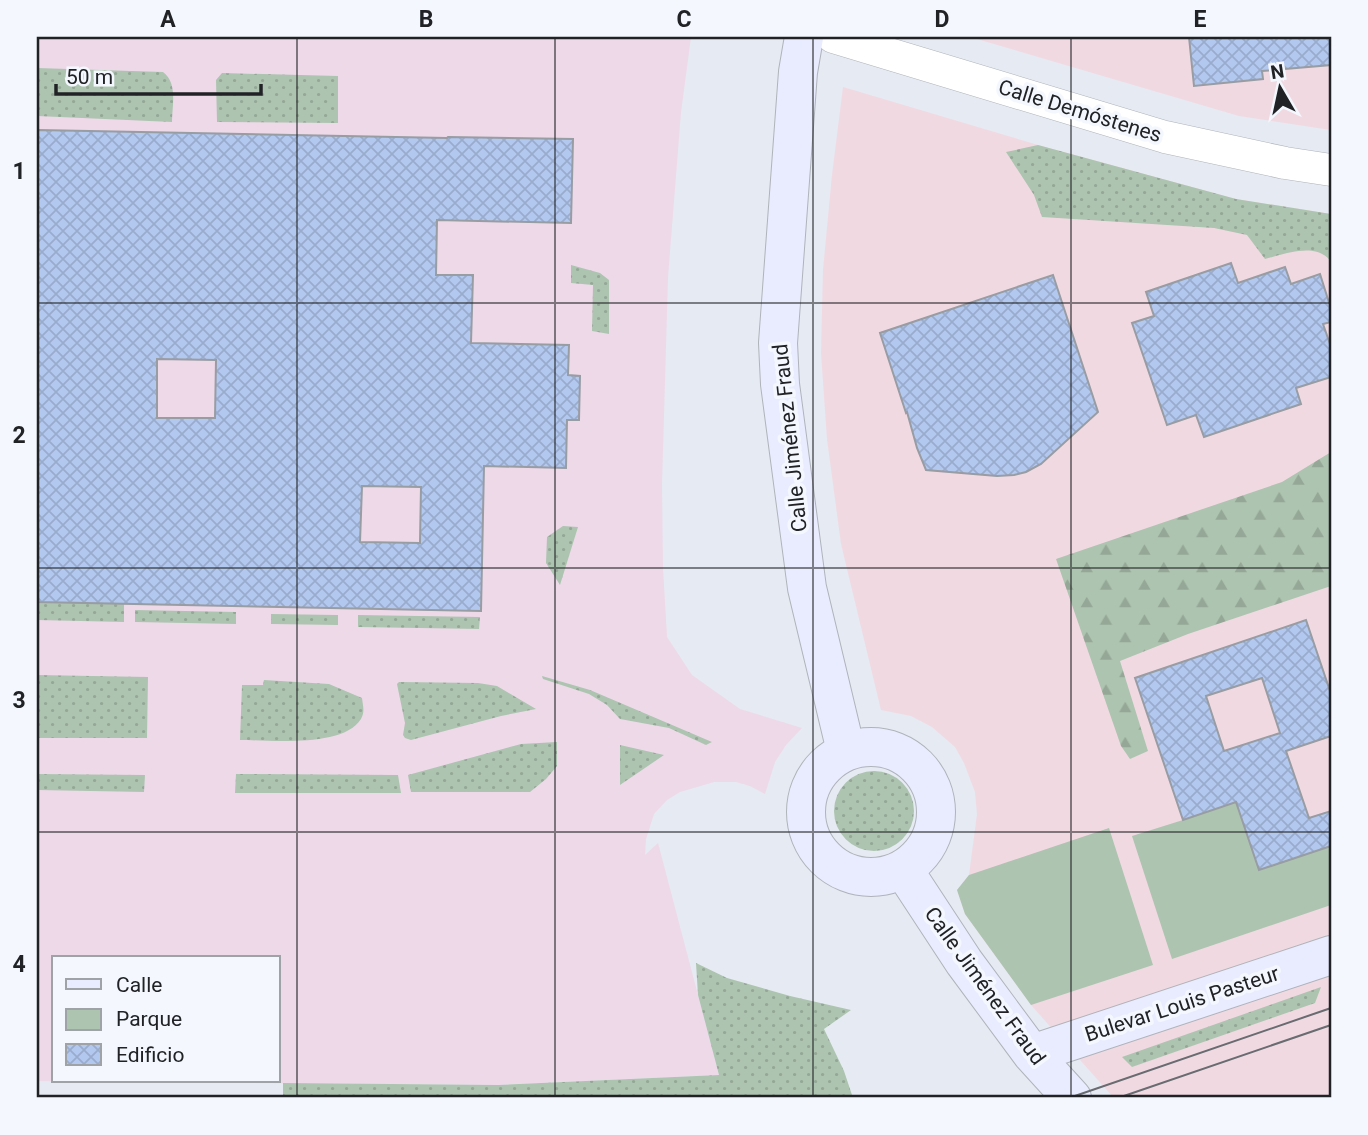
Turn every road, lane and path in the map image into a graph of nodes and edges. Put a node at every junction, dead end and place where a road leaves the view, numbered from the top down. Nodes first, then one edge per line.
1 (804, 37) edge
2 (832, 37) edge
3 (1331, 170) edge
4 (846, 751) junction
5 (891, 873) junction
6 (1331, 955) edge
7 (1032, 1054) junction
8 (1047, 1098) edge
9 (1072, 1098) edge

1 - 4 main road, Calle Jiménez Fraud
2 - 3 street, Calle Demóstenes
4 - 5 main road
4 - 5 main road
5 - 7 main road, Calle Jiménez Fraud
5 - 8 main road, Calle Jiménez Fraud
6 - 7 main road, Bulevar Louis Pasteur
7 - 9 main road, Calle Jiménez Fraud

